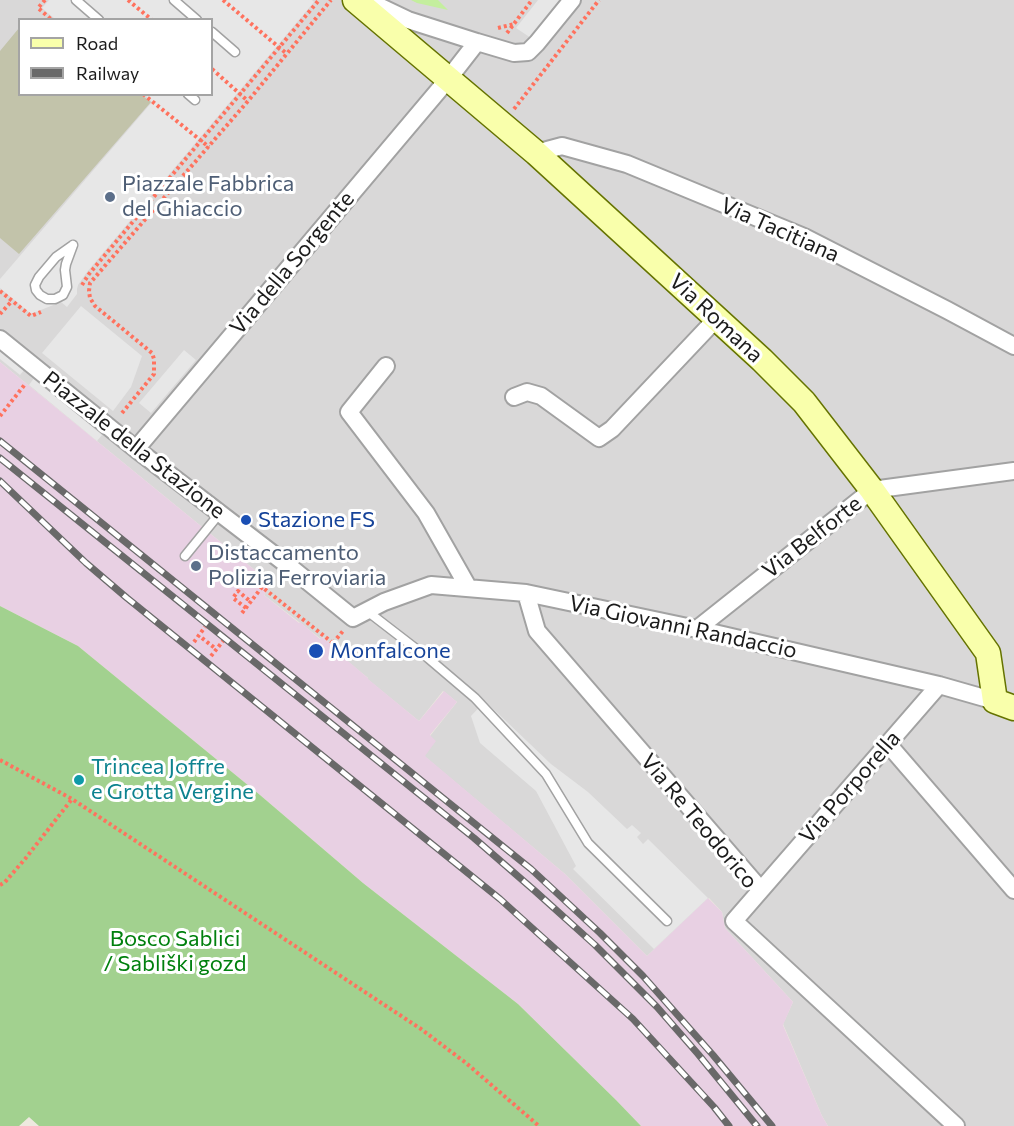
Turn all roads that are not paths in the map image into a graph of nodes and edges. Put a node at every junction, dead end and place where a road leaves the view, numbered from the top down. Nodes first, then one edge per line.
1 (76, 0) edge
2 (174, 0) edge
3 (355, 0) edge
4 (366, 0) edge
5 (572, 0) edge
6 (97, 18) edge
7 (195, 18) edge
8 (213, 33) edge
9 (477, 42) junction
10 (235, 52) dead end
11 (449, 78) junction
12 (536, 153) junction
13 (73, 245) joint
14 (716, 319) junction
15 (0, 339) edge
16 (1014, 346) edge
17 (386, 366) dead end
18 (514, 397) dead end
19 (136, 448) junction
20 (1014, 471) edge
21 (872, 490) junction
22 (220, 513) junction
23 (185, 556) dead end
24 (468, 587) junction
25 (526, 593) junction
26 (360, 614) junction
27 (697, 629) junction
28 (939, 685) junction
29 (1005, 704) edge
30 (888, 744) junction
31 (761, 890) junction
32 (1014, 890) edge
33 (667, 921) dead end
34 (956, 1126) edge

1 - 6 lane
2 - 7 lane
3 - 11 street, Via Romana
4 - 9 street
5 - 9 street
8 - 10 lane
9 - 11 street, Via della Sorgente
11 - 12 street, Via Romana
11 - 19 street, Via della Sorgente
12 - 14 street, Via Romana
12 - 16 street, Via Tacitiana
13 - 13 lane
14 - 18 street
14 - 21 street, Via Romana
15 - 19 street, Piazzale della Stazione
17 - 24 street
19 - 22 street, Piazzale della Stazione
20 - 21 street, Via Belforte
21 - 27 street, Via Belforte
21 - 29 street, Via Romana
22 - 23 lane
22 - 26 street, Piazzale della Stazione
24 - 25 street, Via Giovanni Randaccio
24 - 26 street, Via Giovanni Randaccio
25 - 27 street, Via Giovanni Randaccio
25 - 31 street, Via Re Teodorico
26 - 33 lane
27 - 28 street, Via Giovanni Randaccio
28 - 29 street, Via Giovanni Randaccio
28 - 30 street, Via Porporella
30 - 31 street, Via Porporella
30 - 32 street
31 - 34 street, Via Re Teodorico

